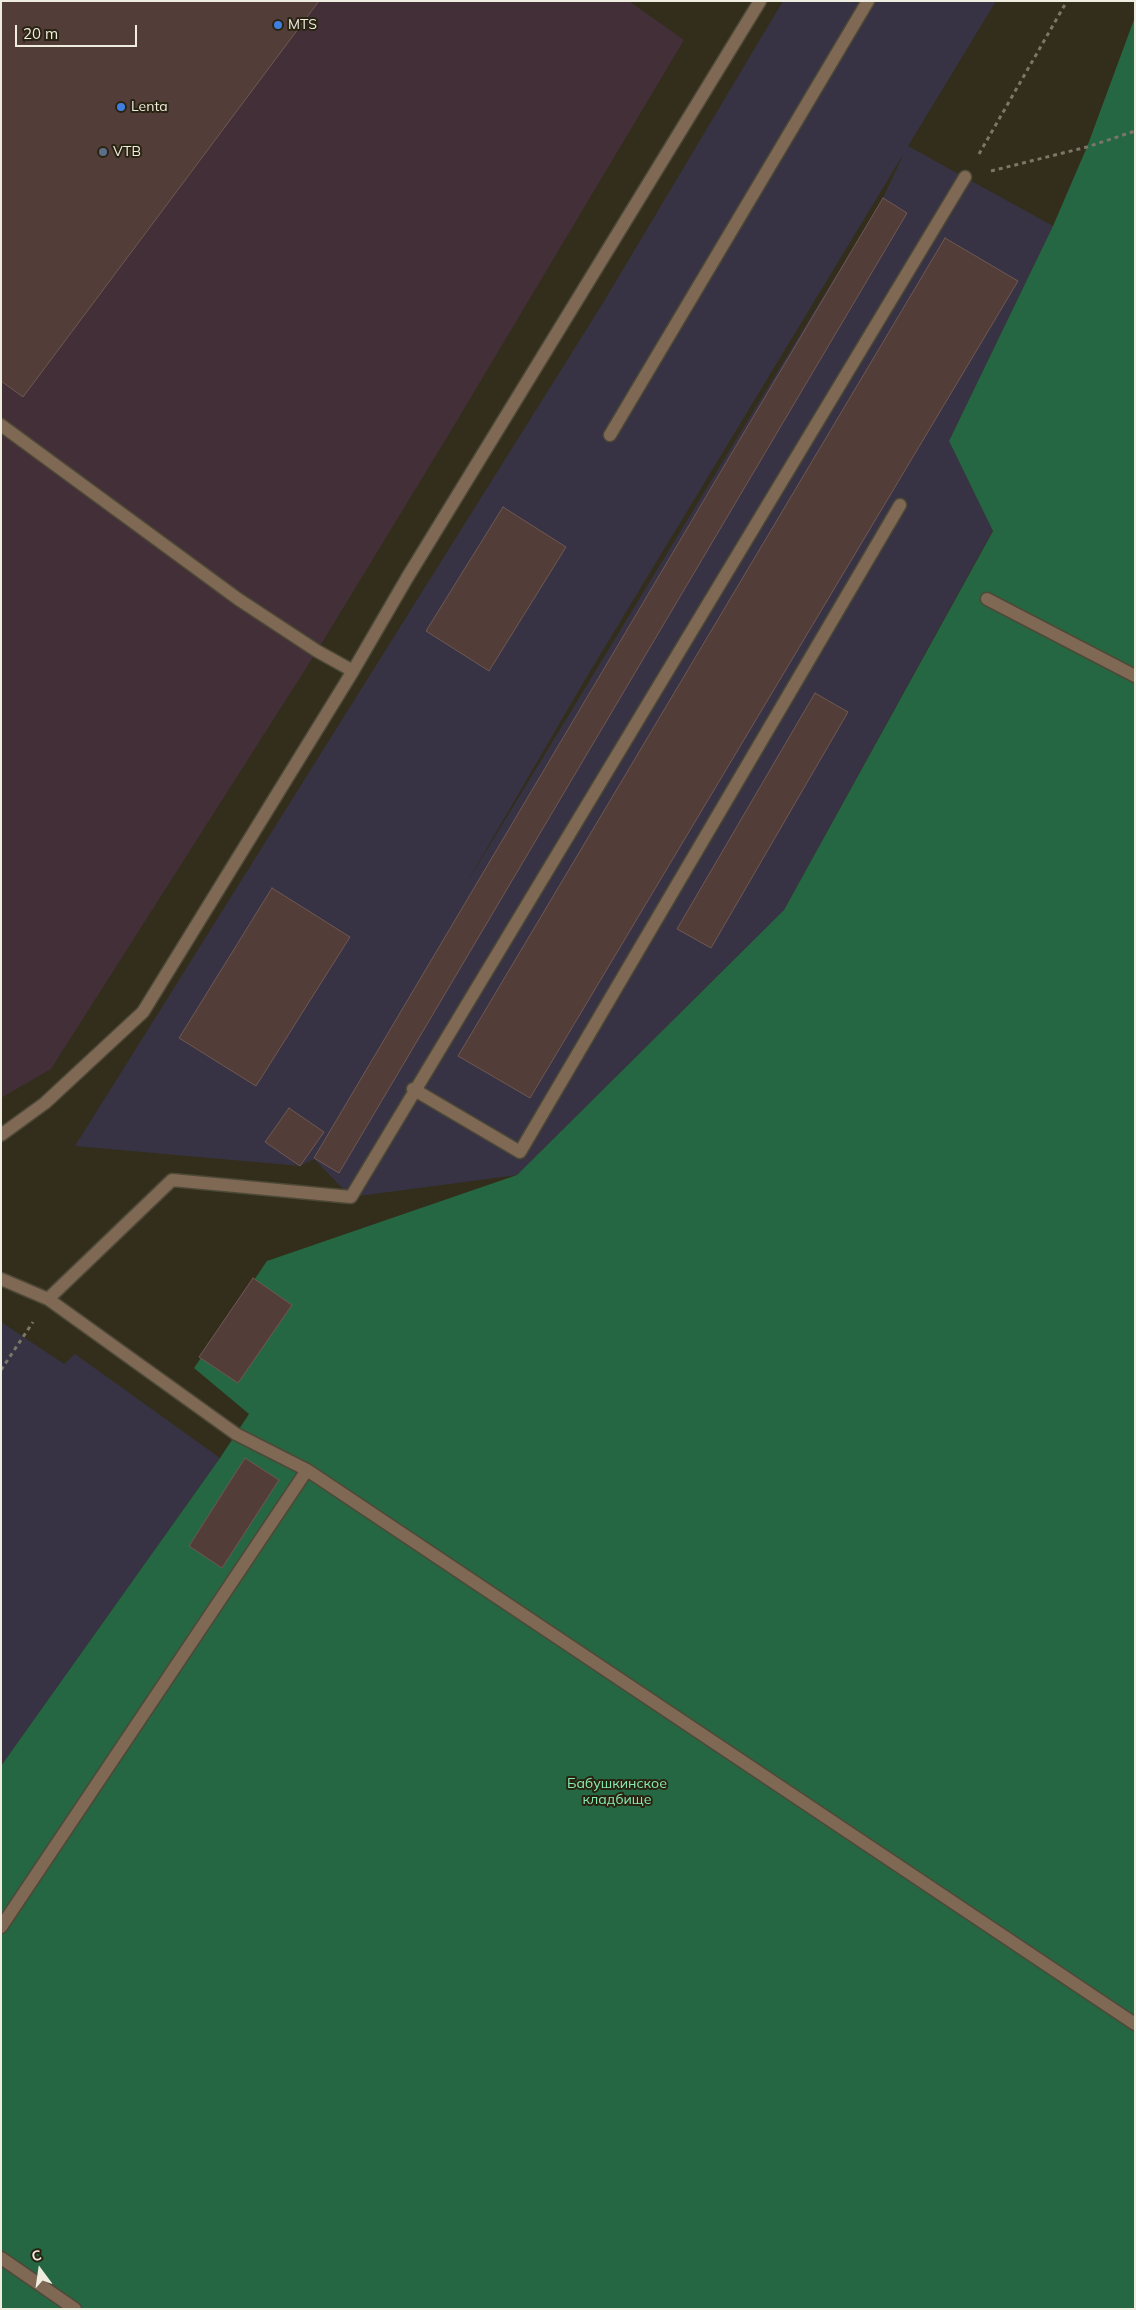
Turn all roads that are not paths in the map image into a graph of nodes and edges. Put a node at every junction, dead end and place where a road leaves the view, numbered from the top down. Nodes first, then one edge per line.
1 (760, 1) edge
2 (868, 1) edge
3 (965, 177) road end
4 (1, 424) edge
5 (610, 436) dead end
6 (900, 505) dead end
7 (987, 599) dead end
8 (353, 671) junction
9 (1135, 676) edge
10 (413, 1089) junction
11 (1, 1135) edge
12 (1, 1279) edge
13 (48, 1299) junction
14 (307, 1470) junction
15 (1, 1927) edge
16 (1135, 2024) edge
17 (1, 2258) edge
18 (75, 2309) edge

1 - 8 street
2 - 5 street
3 - 10 street
4 - 8 street
6 - 10 street
7 - 9 street
8 - 11 street
10 - 13 street
12 - 13 street
13 - 14 street
14 - 15 street
14 - 16 street
17 - 18 street

